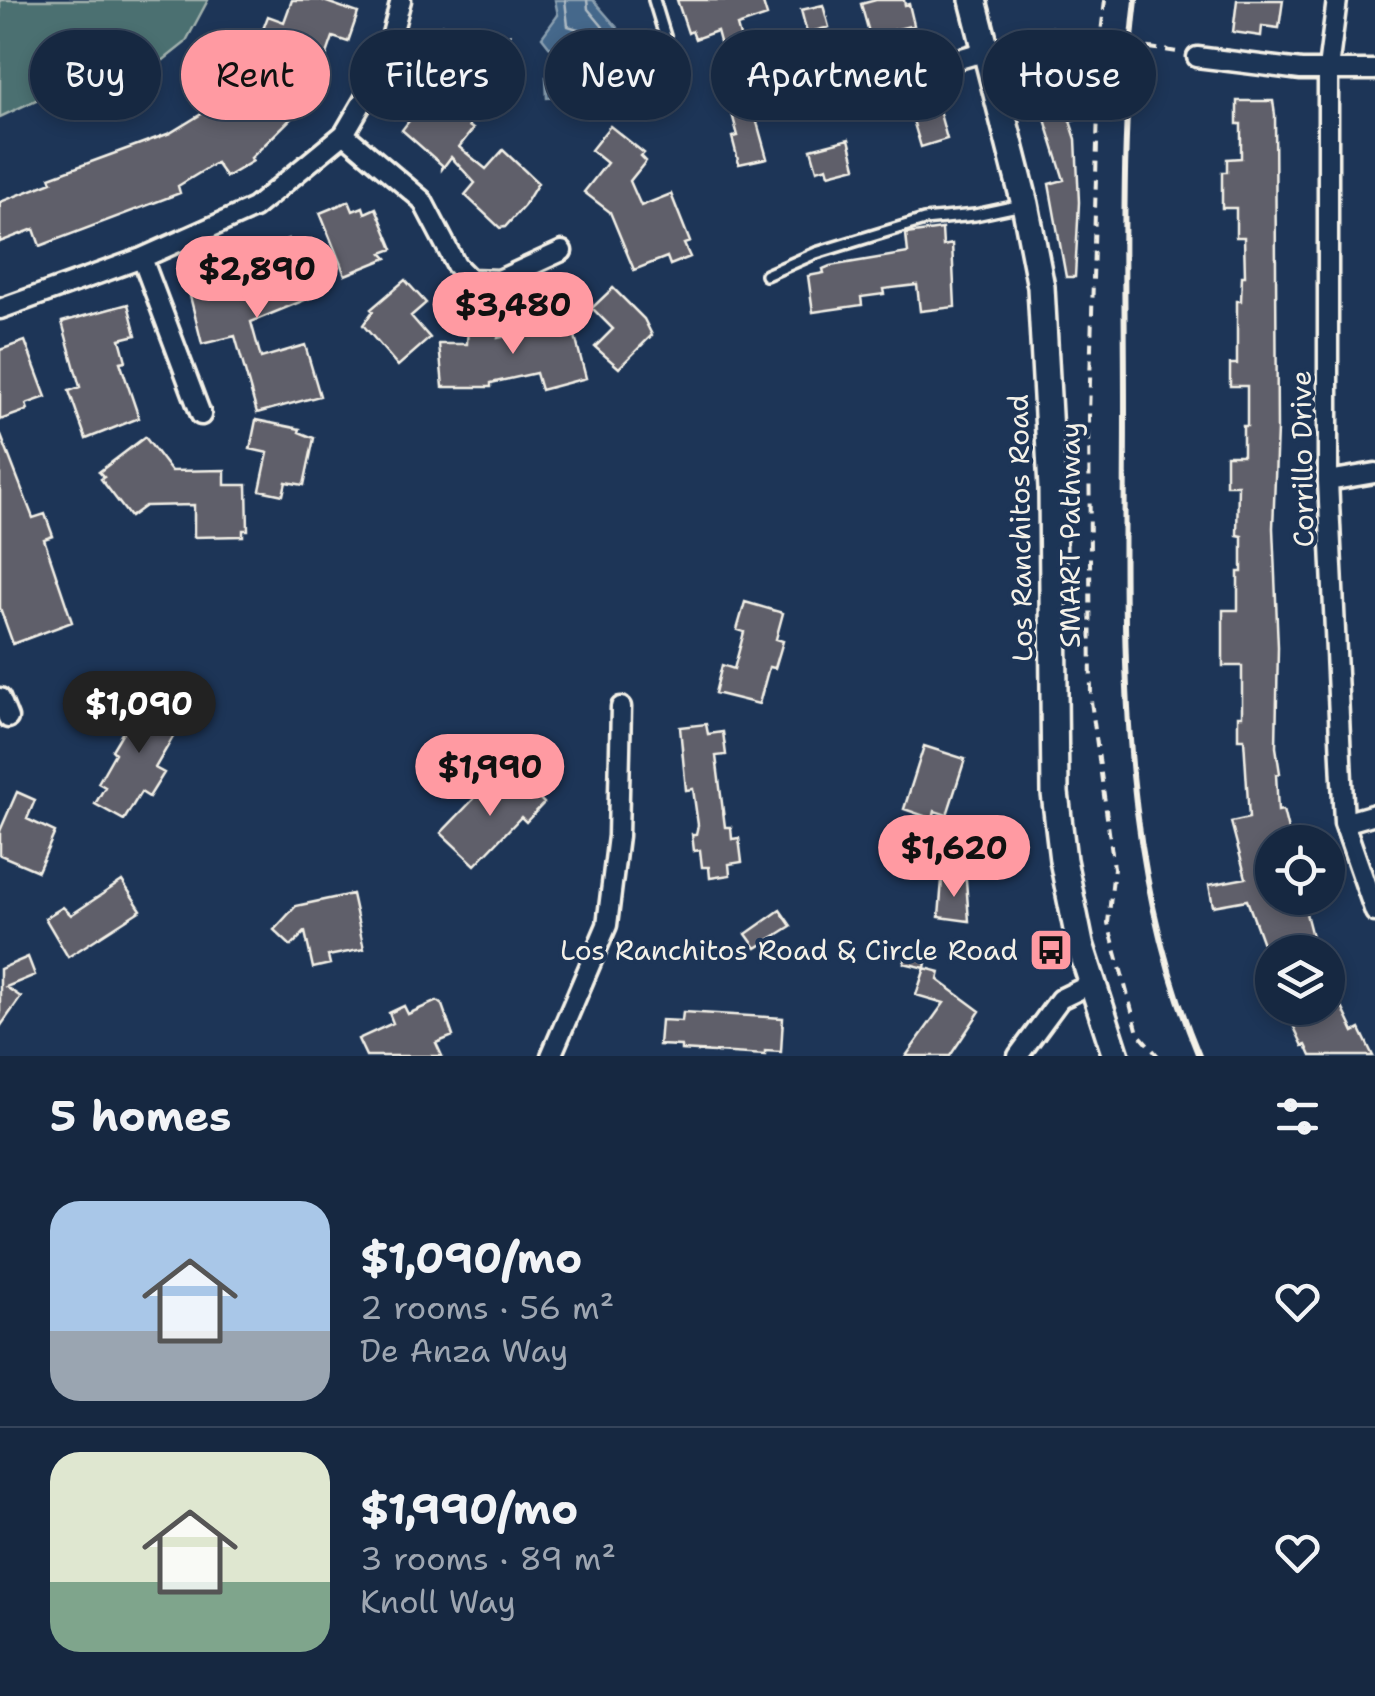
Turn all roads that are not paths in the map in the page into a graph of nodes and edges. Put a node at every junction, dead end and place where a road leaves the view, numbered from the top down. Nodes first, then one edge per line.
1 (401, 0) edge
2 (654, 0) edge
3 (973, 0) edge
4 (1337, 0) edge
5 (663, 30) edge
6 (983, 38) edge
7 (1198, 57) road end
8 (1328, 69) junction
9 (1375, 70) edge
10 (1004, 120) edge
11 (344, 134) junction
12 (1025, 204) junction
13 (562, 251) dead end
14 (142, 258) junction
15 (766, 275) dead end
16 (0, 308) edge
17 (201, 416) dead end
18 (1375, 473) edge
19 (1328, 482) junction
20 (0, 698) edge
21 (621, 707) dead end
22 (8, 718) dead end
23 (1375, 814) edge
24 (1344, 823) junction
25 (1375, 912) edge
26 (1090, 984) junction
27 (551, 1056) edge
28 (1018, 1056) edge
29 (1116, 1056) edge

1 - 11 street
2 - 5 lane
3 - 6 main road, Los Ranchitos Road
4 - 8 street, Corrillo Drive
7 - 8 street
8 - 9 street
8 - 19 street, Corrillo Drive
10 - 12 main road, Los Ranchitos Road
11 - 13 street
11 - 14 street
12 - 15 lane
12 - 26 main road, Los Ranchitos Road
14 - 16 street
14 - 17 street
18 - 19 street
19 - 24 street, Corrillo Drive
20 - 22 street
21 - 27 street
23 - 24 street
24 - 25 street, Corrillo Drive
26 - 28 street
26 - 29 main road, Los Ranchitos Road

